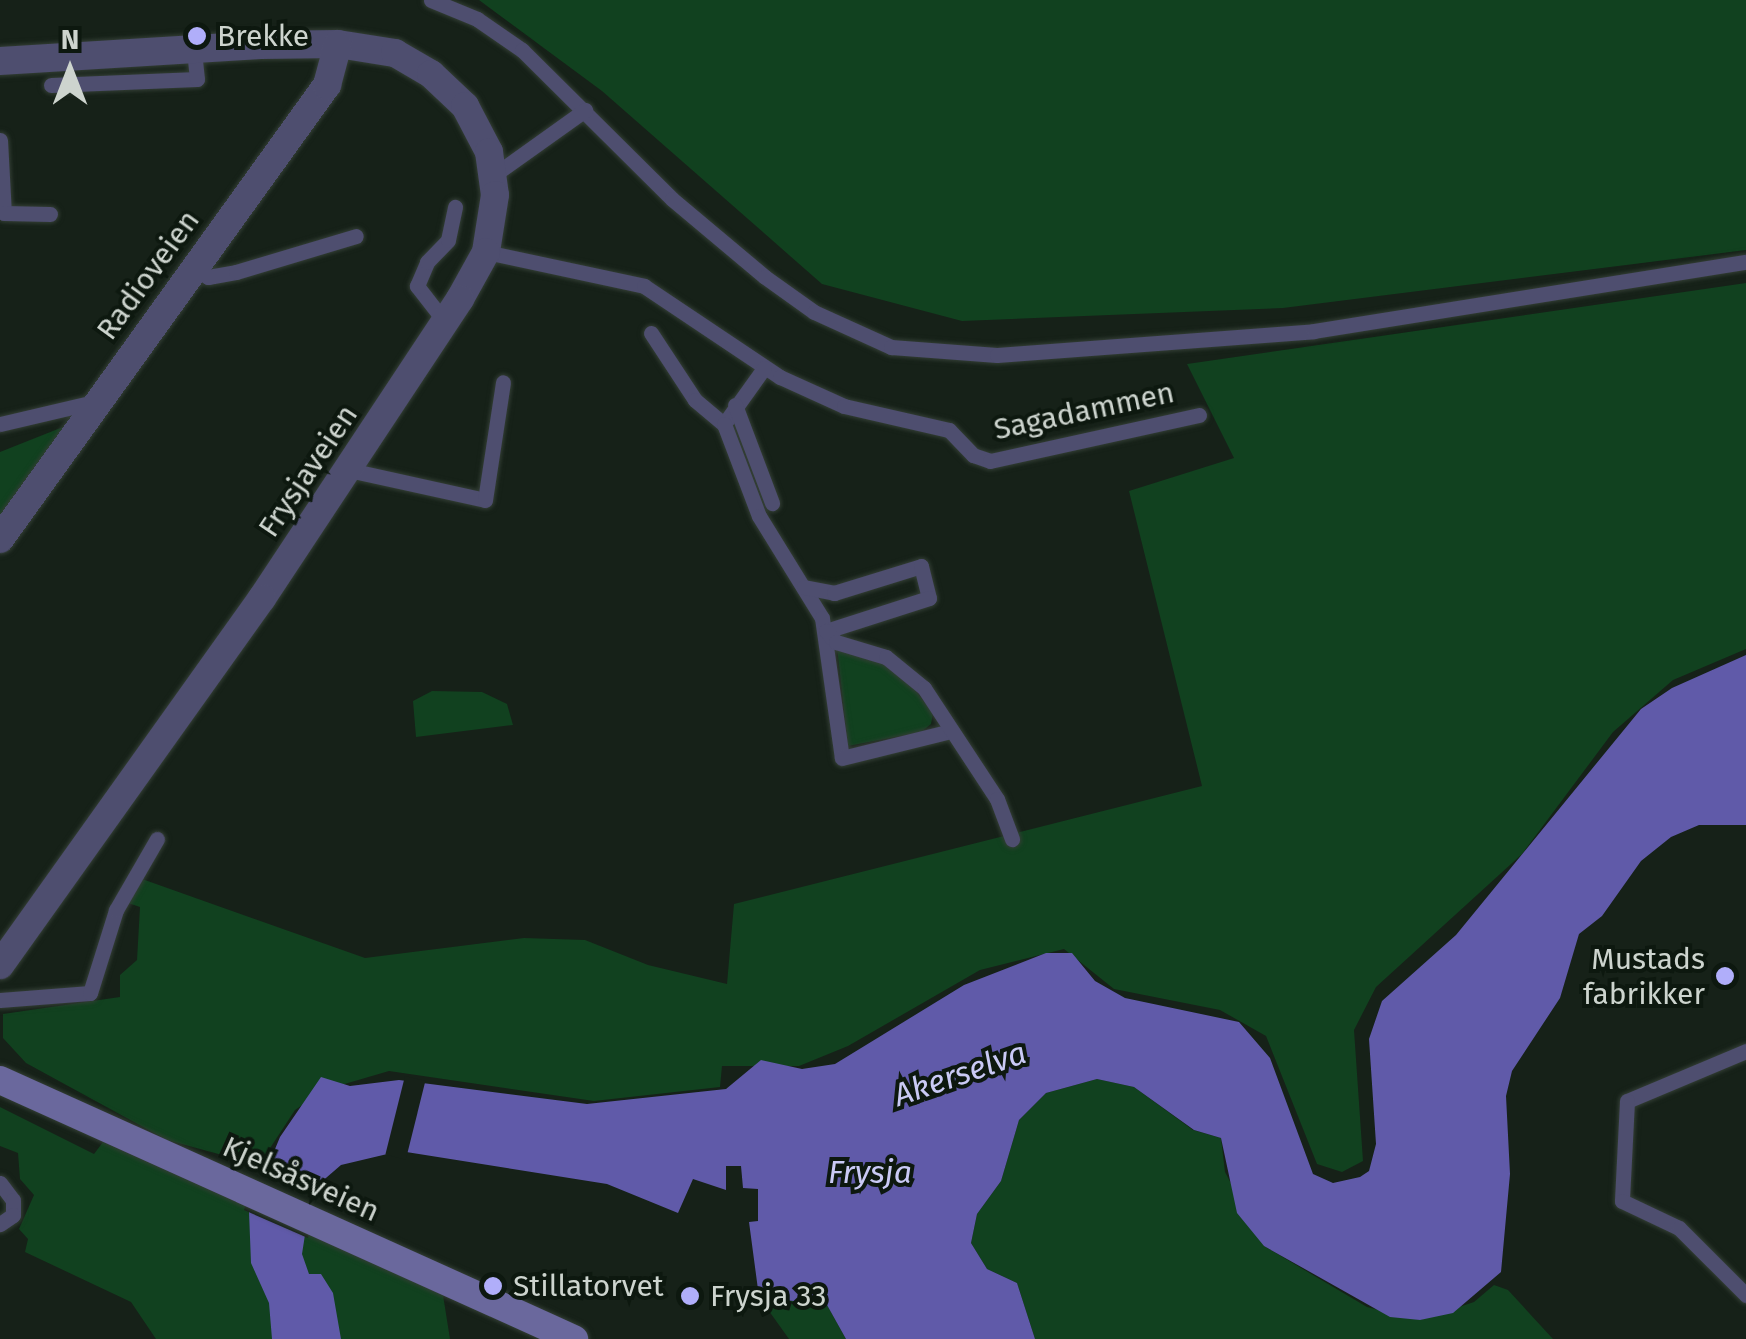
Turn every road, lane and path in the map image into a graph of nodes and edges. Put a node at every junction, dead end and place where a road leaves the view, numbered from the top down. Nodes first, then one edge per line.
1 (431, 0) edge
2 (338, 44) junction
3 (194, 50) junction
4 (0, 61) edge
5 (52, 86) dead end
6 (585, 110) junction
7 (0, 140) edge
8 (494, 176) junction
9 (454, 207) dead end
10 (50, 214) dead end
11 (356, 236) dead end
12 (486, 252) junction
13 (1746, 262) edge
14 (193, 267) junction
15 (445, 322) junction
16 (651, 333) dead end
17 (764, 368) junction
18 (502, 382) dead end
19 (103, 400) junction
20 (735, 405) junction
21 (1199, 416) dead end
22 (0, 424) edge
23 (724, 424) junction
24 (348, 470) junction
25 (772, 503) dead end
26 (0, 539) edge
27 (804, 587) junction
28 (826, 630) junction
29 (951, 731) junction
30 (158, 839) dead end
31 (1012, 839) dead end
32 (0, 964) edge
33 (0, 1000) edge
34 (1746, 1051) edge
35 (0, 1080) edge
36 (0, 1182) edge
37 (0, 1224) edge
38 (1746, 1295) edge
39 (570, 1338) edge

1 - 6 lane
2 - 3 street, Frysjaveien
2 - 8 street, Frysjaveien
2 - 14 street, Radioveien
3 - 4 street, Frysjaveien
3 - 5 lane
6 - 8 lane
6 - 13 lane
7 - 10 lane
8 - 12 street, Frysjaveien
9 - 15 lane
11 - 14 lane
12 - 15 street, Frysjaveien
12 - 17 lane, Sagadammen
14 - 19 street, Radioveien
15 - 24 street, Frysjaveien
16 - 23 lane
17 - 20 lane
17 - 21 lane, Sagadammen
18 - 24 lane
19 - 22 lane
19 - 26 street, Radioveien
20 - 23 lane
20 - 25 lane
23 - 27 lane
24 - 32 street, Frysjaveien
27 - 28 lane
27 - 28 lane
28 - 29 lane
28 - 29 lane
29 - 31 lane
30 - 33 lane
34 - 38 lane
35 - 39 main road, Kjelsåsveien
36 - 37 lane

